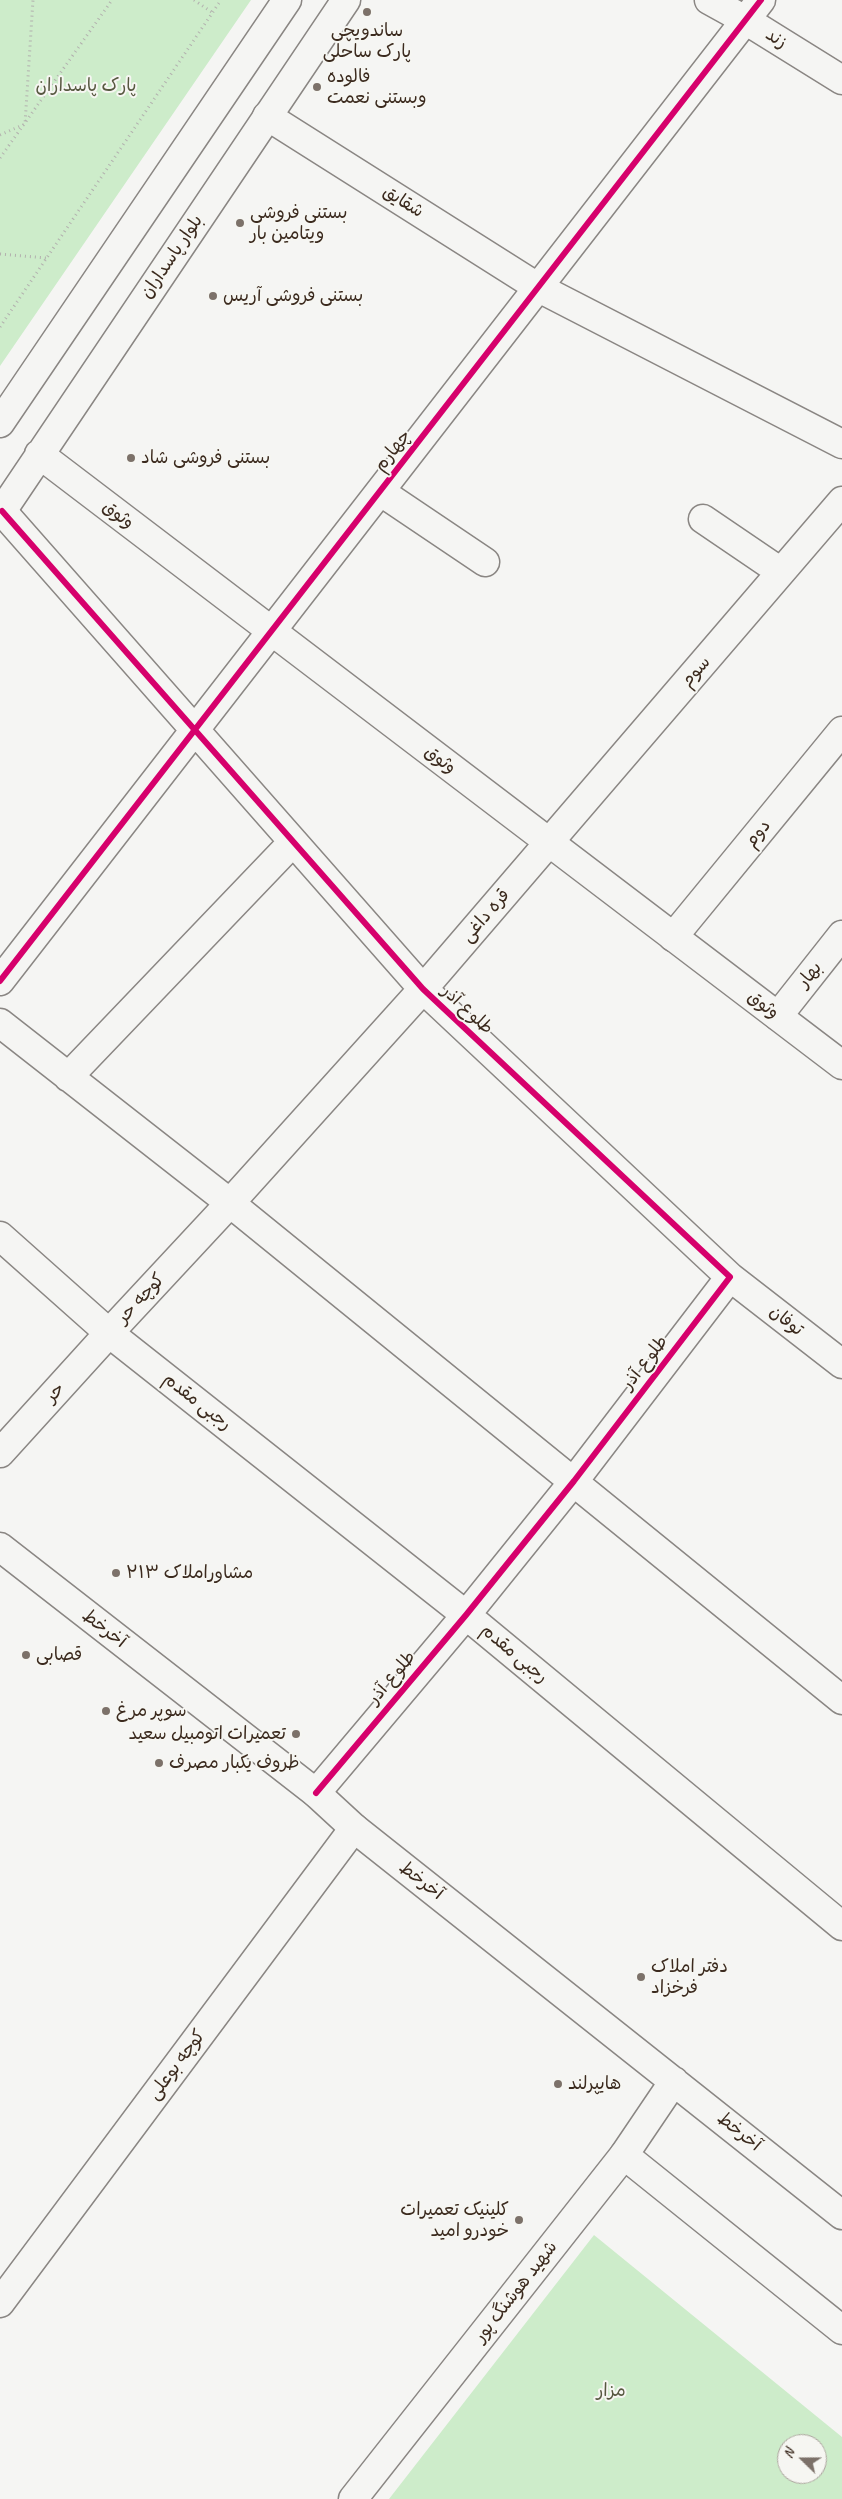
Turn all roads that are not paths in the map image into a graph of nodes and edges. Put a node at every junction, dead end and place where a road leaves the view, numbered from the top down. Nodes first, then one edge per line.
1 (287, 0) edge
2 (346, 0) edge
3 (708, 0) edge
4 (754, 10) edge
5 (842, 80) edge
6 (267, 116) junction
7 (539, 288) junction
8 (0, 423) edge
9 (842, 444) edge
10 (39, 454) junction
11 (381, 492) junction
12 (842, 501) edge
13 (1, 512) edge
14 (703, 519) dead end
15 (484, 562) dead end
16 (781, 572) junction
17 (272, 632) junction
18 (194, 730) junction
19 (842, 731) edge
20 (293, 842) junction
21 (550, 843) junction
22 (842, 935) edge
23 (673, 937) junction
24 (0, 980) edge
25 (422, 989) junction
26 (778, 1016) junction
27 (0, 1023) edge
28 (842, 1065) edge
29 (68, 1077) junction
30 (230, 1203) junction
31 (0, 1236) edge
32 (730, 1278) junction
33 (109, 1333) junction
34 (837, 1352) edge
35 (0, 1453) edge
36 (574, 1481) junction
37 (2, 1554) edge
38 (466, 1614) junction
39 (842, 1700) edge
40 (316, 1793) junction
41 (354, 1828) junction
42 (842, 1926) edge
43 (674, 2081) junction
44 (624, 2156) junction
45 (842, 2215) edge
46 (0, 2303) edge
47 (842, 2330) edge
48 (353, 2499) edge

1 - 8 street
2 - 6 street, بلوار پاسداران
3 - 4 street, زند
4 - 5 street, زند
4 - 7 street, چهارم
6 - 7 street, شقایق
6 - 10 street, بلوار پاسداران
7 - 9 street, شقایق
7 - 11 street, چهارم
10 - 13 street, بلوار پاسداران
10 - 17 street, وثوق
11 - 15 street
11 - 17 street, چهارم
12 - 16 street, سوم
13 - 18 street, طلوع آذر
14 - 16 street
16 - 21 street, سوم
17 - 18 street, چهارم
17 - 21 street, وثوق
18 - 20 street, طلوع آذر
18 - 24 street, چهارم
19 - 23 street, دوم
20 - 25 street, طلوع آذر
20 - 29 street
21 - 23 street, وثوق
21 - 25 street, قره داغی
22 - 26 street, بهار
23 - 26 street, وثوق
25 - 30 street, قره داغی
25 - 32 street, طلوع آذر
26 - 28 street, وثوق
27 - 29 street
29 - 30 street
30 - 33 street, کوچه حر
30 - 36 street
31 - 33 street, کوچه حر
32 - 34 street, توفان
32 - 36 street, طلوع آذر
33 - 35 street, حر
33 - 38 street, رجبی مقدم
36 - 38 street, طلوع آذر
36 - 39 street
37 - 40 street, آخرخط
38 - 40 street, طلوع آذر
38 - 42 street, رجبی مقدم
40 - 41 street, آخرخط
41 - 43 street, آخرخط
41 - 46 street, کوچه بوعلی
43 - 44 street, شهید هوشنگ پور
43 - 45 street, آخرخط
44 - 47 street
44 - 48 street, شهید هوشنگ پور

